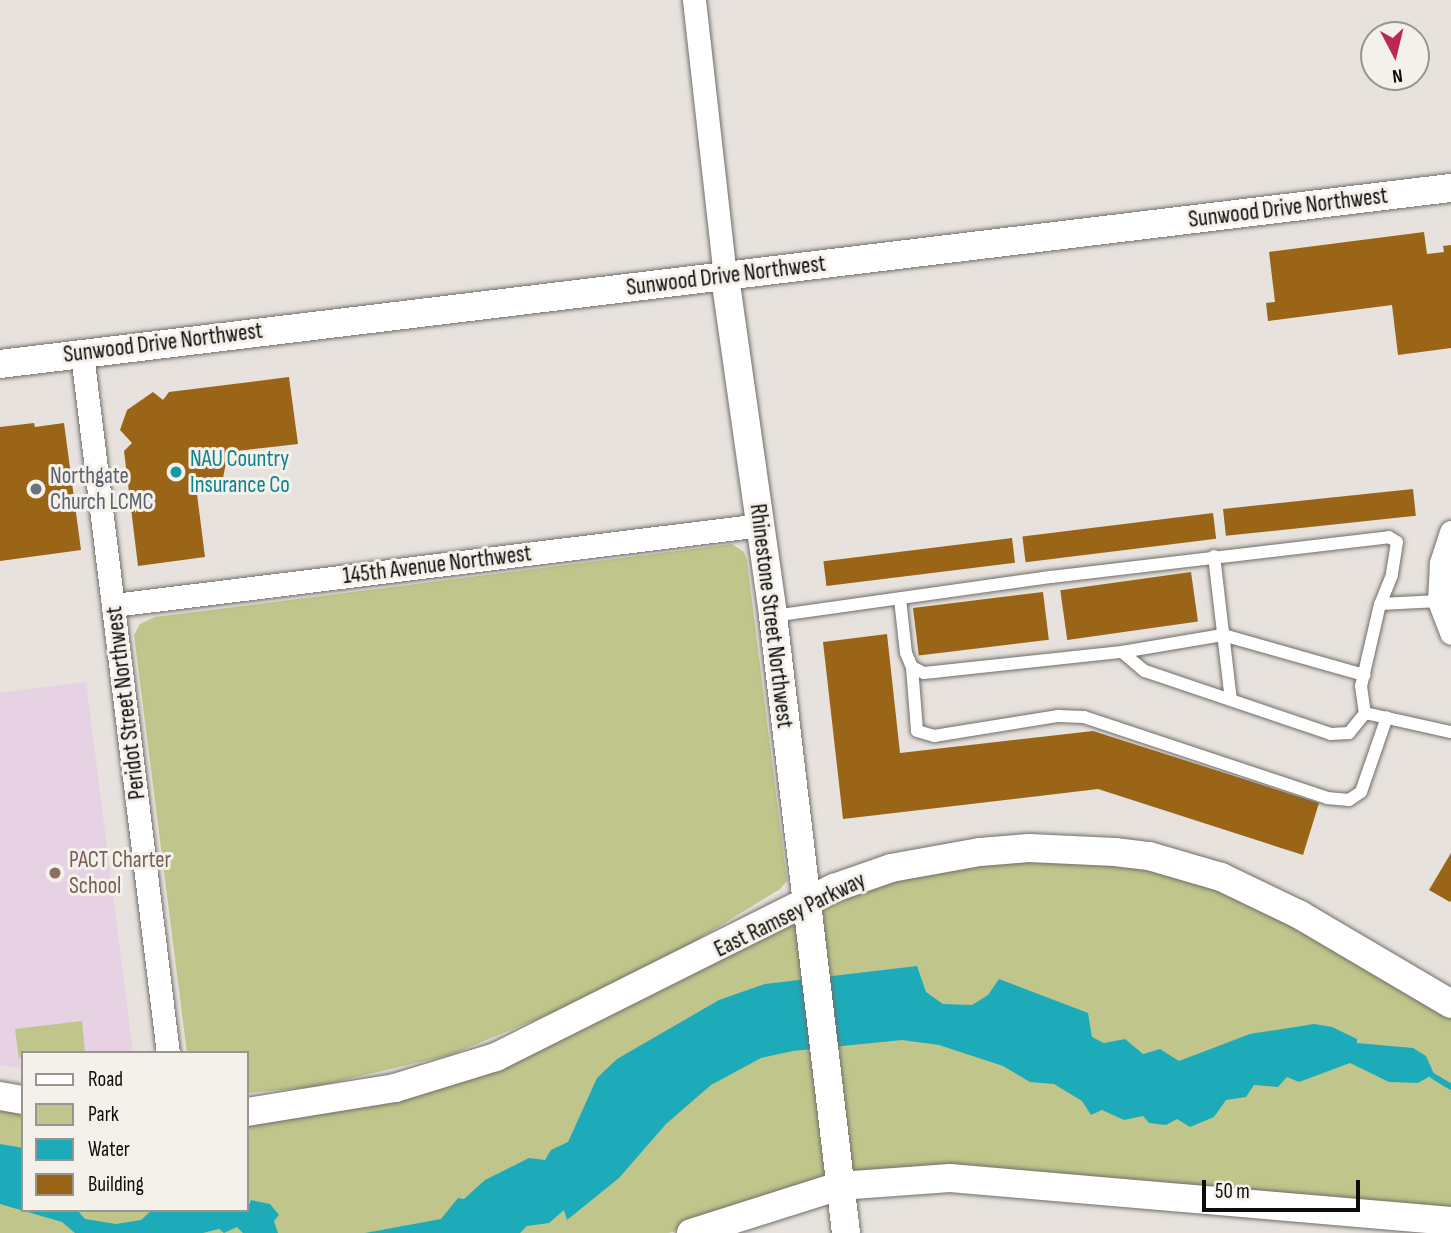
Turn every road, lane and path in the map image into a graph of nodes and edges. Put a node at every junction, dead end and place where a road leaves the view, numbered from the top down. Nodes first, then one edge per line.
1 (694, 0) edge
2 (1451, 188) edge
3 (725, 277) junction
4 (82, 354) junction
5 (0, 364) edge
6 (761, 525) junction
7 (1451, 532) edge
8 (1214, 556) junction
9 (900, 599) junction
10 (1439, 601) junction
11 (1380, 604) junction
12 (114, 606) junction
13 (773, 616) junction
14 (1451, 633) edge
15 (1223, 635) junction
16 (1122, 652) junction
17 (912, 667) junction
18 (1364, 675) junction
19 (1231, 700) junction
20 (1365, 713) junction
21 (1387, 717) junction
22 (1451, 732) edge
23 (806, 905) junction
24 (1451, 1004) edge
25 (168, 1051) edge
26 (0, 1096) edge
27 (21, 1100) edge
28 (248, 1112) edge
29 (839, 1186) junction
30 (1451, 1221) edge
31 (691, 1233) edge
32 (846, 1233) edge

1 - 3 street, Rhinestone Street Northwest
2 - 3 street, Sunwood Drive Northwest
3 - 4 street, Sunwood Drive Northwest
3 - 6 street, Rhinestone Street Northwest
4 - 5 street, Sunwood Drive Northwest
4 - 12 street, Peridot Street Northwest
6 - 12 street, 145th Avenue Northwest
6 - 13 street, Rhinestone Street Northwest
7 - 10 street
8 - 9 lane
8 - 11 lane
8 - 15 lane
9 - 13 lane
9 - 17 lane
10 - 11 lane
10 - 14 street
11 - 18 lane
12 - 25 street, Peridot Street Northwest
13 - 23 street, Rhinestone Street Northwest
15 - 16 lane
15 - 18 lane
15 - 19 lane
16 - 17 lane
16 - 19 lane
17 - 21 lane
18 - 20 lane
19 - 20 lane
20 - 21 lane
21 - 22 lane
23 - 24 street, East Ramsey Parkway
23 - 28 street, East Ramsey Parkway
23 - 29 street, Rhinestone Street Northwest
26 - 27 street
29 - 30 street
29 - 31 street
29 - 32 street, Rhinestone Street Northwest

